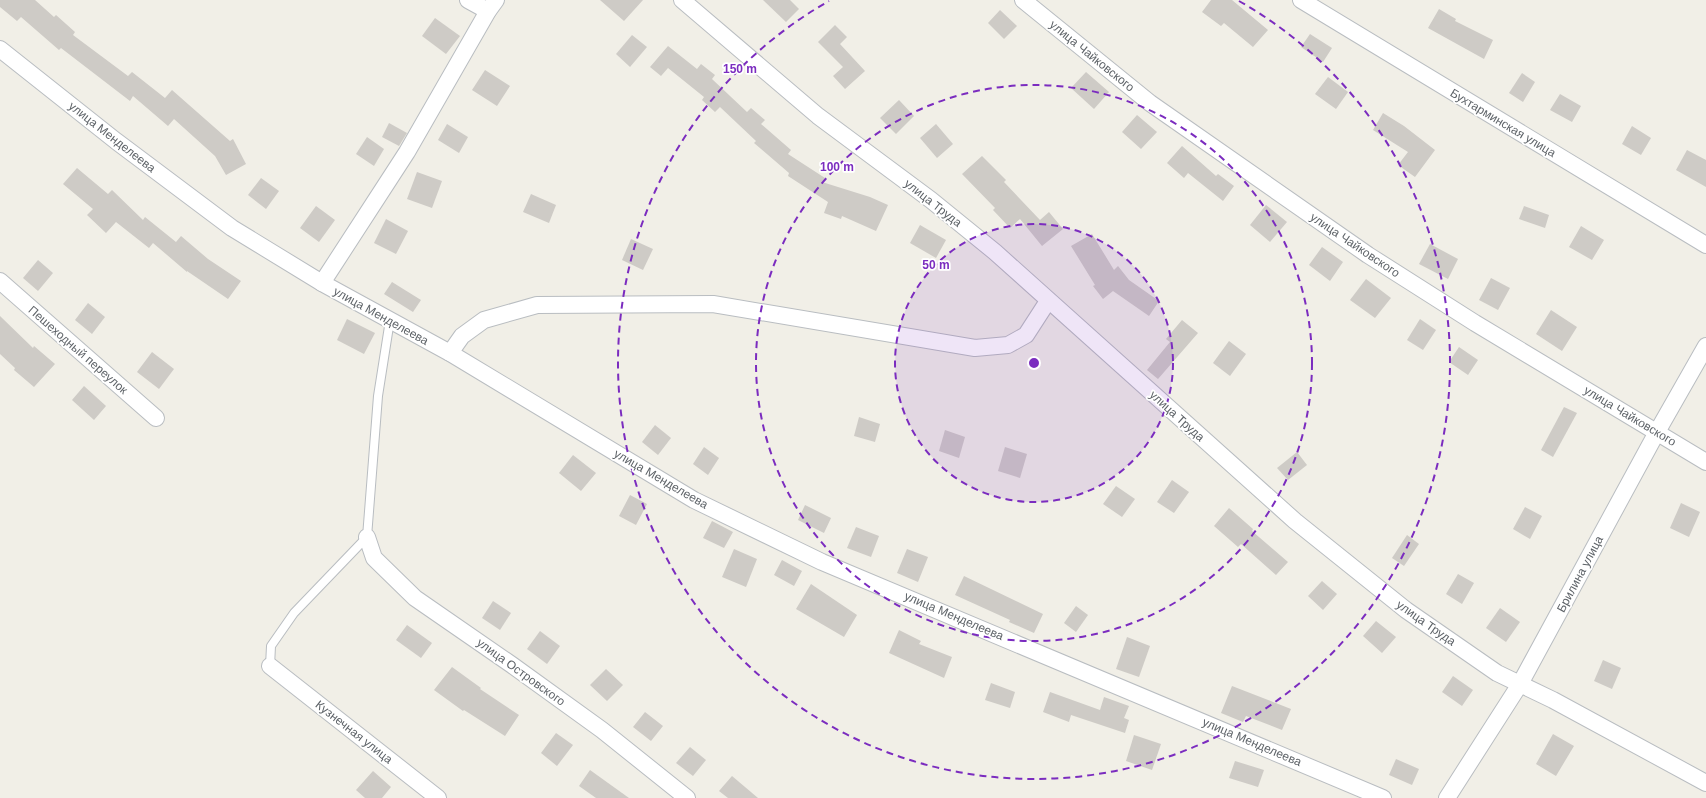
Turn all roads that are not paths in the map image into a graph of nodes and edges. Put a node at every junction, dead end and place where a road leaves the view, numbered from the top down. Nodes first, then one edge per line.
1 (468, 0) edge
2 (682, 0) edge
3 (1023, 0) edge
4 (1301, 0) edge
5 (492, 6) edge
6 (0, 48) edge
7 (1706, 245) edge
8 (0, 282) edge
9 (322, 283) junction
10 (1048, 301) junction
11 (390, 320) junction
12 (1706, 346) edge
13 (450, 353) junction
14 (156, 418) dead end
15 (1657, 432) junction
16 (1706, 462) edge
17 (367, 537) junction
18 (270, 666) joint
19 (1520, 684) junction
20 (1706, 783) edge
21 (438, 798) edge
22 (687, 798) edge
23 (1383, 798) edge
24 (1447, 798) edge

1 - 5 street
2 - 10 street, улица Труда
3 - 15 street, улица Чайковского
4 - 7 street, Бухтарминская улица
5 - 9 street
6 - 9 street, улица Менделеева
8 - 14 street, Пешеходный переулок
9 - 11 street, улица Менделеева
10 - 13 street
10 - 19 street, улица Труда
11 - 13 street, улица Менделеева
11 - 17 lane
12 - 15 street, Брилина улица
13 - 23 street, улица Менделеева
15 - 16 street, улица Чайковского
15 - 19 street, Брилина улица
17 - 18 lane
17 - 22 street, улица Островского
18 - 21 street, Кузнечная улица
19 - 20 street, улица Труда
19 - 24 street, Брилина улица

